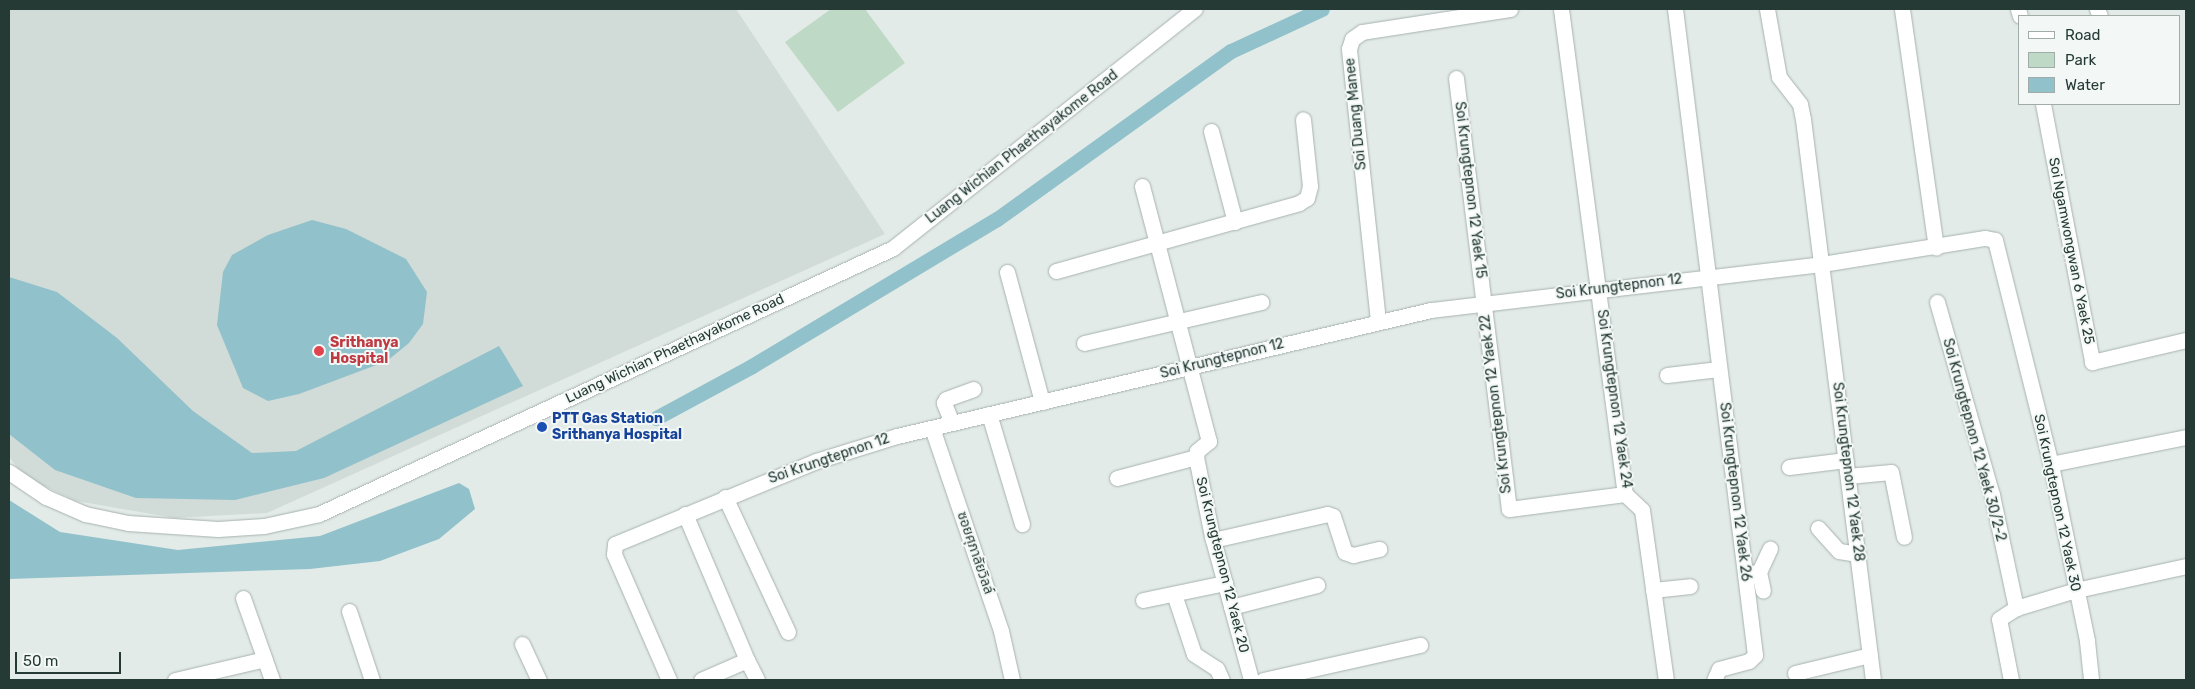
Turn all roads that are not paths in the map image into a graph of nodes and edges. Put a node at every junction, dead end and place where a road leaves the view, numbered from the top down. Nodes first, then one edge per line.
1 (1195, 9) edge
2 (1510, 9) edge
3 (1562, 9) edge
4 (1675, 9) edge
5 (1766, 9) edge
6 (1902, 9) edge
7 (1456, 78) dead end
8 (2043, 105) edge
9 (1303, 119) dead end
10 (1211, 132) dead end
11 (1142, 186) dead end
12 (1235, 222) junction
13 (1995, 240) joint
14 (1156, 244) junction
15 (1936, 248) junction
16 (1822, 264) junction
17 (1056, 271) dead end
18 (1007, 272) dead end
19 (1706, 276) junction
20 (1599, 290) junction
21 (1261, 302) dead end
22 (1484, 302) junction
23 (1937, 302) dead end
24 (1177, 321) junction
25 (1378, 321) junction
26 (2186, 340) edge
27 (1084, 343) dead end
28 (1189, 368) junction
29 (1718, 368) junction
30 (1667, 375) dead end
31 (973, 389) dead end
32 (1042, 402) junction
33 (989, 414) junction
34 (952, 423) junction
35 (932, 428) junction
36 (2186, 437) edge
37 (1196, 457) junction
38 (1846, 460) junction
39 (2051, 464) junction
40 (1789, 468) dead end
41 (9, 472) edge
42 (1848, 476) junction
43 (1117, 478) dead end
44 (1625, 494) junction
45 (725, 497) junction
46 (685, 514) junction
47 (1022, 524) dead end
48 (1818, 528) dead end
49 (1904, 537) dead end
50 (1213, 540) junction
51 (1770, 548) dead end
52 (1379, 549) dead end
53 (1858, 554) junction
54 (2186, 566) edge
55 (1752, 573) junction
56 (1225, 583) junction
57 (1317, 585) dead end
58 (1690, 586) dead end
59 (1653, 590) junction
60 (2076, 590) junction
61 (1763, 591) dead end
62 (1174, 594) junction
63 (242, 598) dead end
64 (1143, 600) dead end
65 (1231, 607) junction
66 (2016, 608) junction
67 (349, 611) dead end
68 (788, 632) dead end
69 (522, 644) dead end
70 (1420, 645) dead end
71 (1870, 655) junction
72 (265, 658) junction
73 (747, 660) junction
74 (1795, 673) dead end
75 (1318, 674) edge
76 (175, 680) edge
77 (272, 680) edge
78 (372, 680) edge
79 (539, 680) edge
80 (669, 680) edge
81 (701, 680) edge
82 (757, 680) edge
83 (1012, 680) edge
84 (1222, 680) edge
85 (1251, 680) edge
86 (1263, 680) edge
87 (1666, 680) edge
88 (1714, 680) edge
89 (1873, 680) edge
90 (2010, 680) edge
91 (2091, 680) edge

1 - 41 street, Luang Wichian Phaethayakome Road
2 - 25 street, Soi Duang Manee
3 - 20 street, Soi Krungtepnon 12 Yaek 24
4 - 19 street, Soi Krungtepnon 12 Yaek 26
5 - 16 street, Soi Krungtepnon 12 Yaek 28
6 - 15 street
7 - 22 street, Soi Krungtepnon 12 Yaek 15
8 - 26 street, Soi Ngamwongwan 6 Yaek 25
9 - 12 street
10 - 12 street
11 - 14 street
12 - 14 street
13 - 15 street, Soi Krungtepnon 12
13 - 39 street, Soi Krungtepnon 12 Yaek 30
14 - 17 street
14 - 24 street
15 - 16 street, Soi Krungtepnon 12
16 - 19 street, Soi Krungtepnon 12
16 - 38 street, Soi Krungtepnon 12 Yaek 28
18 - 32 street
19 - 20 street, Soi Krungtepnon 12
19 - 29 street, Soi Krungtepnon 12 Yaek 26
20 - 22 street, Soi Krungtepnon 12
20 - 44 street, Soi Krungtepnon 12 Yaek 24
21 - 24 street
22 - 25 street, Soi Krungtepnon 12
22 - 44 street, Soi Krungtepnon 12 Yaek 22
23 - 66 street, Soi Krungtepnon 12 Yaek 30/2-2
24 - 27 street
24 - 28 street
25 - 28 street, Soi Krungtepnon 12
28 - 32 street, Soi Krungtepnon 12
28 - 37 street, Soi Krungtepnon 12 Yaek 20
29 - 30 street
29 - 55 street, Soi Krungtepnon 12 Yaek 26
31 - 34 street
32 - 33 street, Soi Krungtepnon 12
33 - 34 street, Soi Krungtepnon 12
33 - 47 street
34 - 35 street, Soi Krungtepnon 12
35 - 45 street, Soi Krungtepnon 12
35 - 83 street, ซอยศุภาลัยวิลล์
36 - 39 street
37 - 43 street
37 - 50 street, Soi Krungtepnon 12 Yaek 20
38 - 40 street
38 - 42 street, Soi Krungtepnon 12 Yaek 28
39 - 60 street, Soi Krungtepnon 12 Yaek 30
42 - 49 street
42 - 53 street, Soi Krungtepnon 12 Yaek 28
44 - 59 street, Soi Krungtepnon 12 Yaek 24
45 - 46 street, Soi Krungtepnon 12
45 - 68 street
46 - 73 street
46 - 80 street, Soi Krungtepnon 12
48 - 53 street
50 - 52 street
50 - 56 street, Soi Krungtepnon 12 Yaek 20
51 - 55 street
53 - 71 street, Soi Krungtepnon 12 Yaek 28
54 - 60 street
55 - 61 street
55 - 88 street, Soi Krungtepnon 12 Yaek 26
56 - 62 street
56 - 65 street, Soi Krungtepnon 12 Yaek 20
57 - 65 street
58 - 59 street
59 - 87 street, Soi Krungtepnon 12 Yaek 24
60 - 66 street
60 - 91 street, Soi Krungtepnon 12 Yaek 30
62 - 64 street
62 - 84 street
63 - 72 street
65 - 85 street, Soi Krungtepnon 12 Yaek 20
66 - 90 street
67 - 78 street
69 - 79 street
70 - 75 street
71 - 74 street
71 - 89 street, Soi Krungtepnon 12 Yaek 28
72 - 76 street
72 - 77 street
73 - 81 street
73 - 82 street
75 - 86 street

